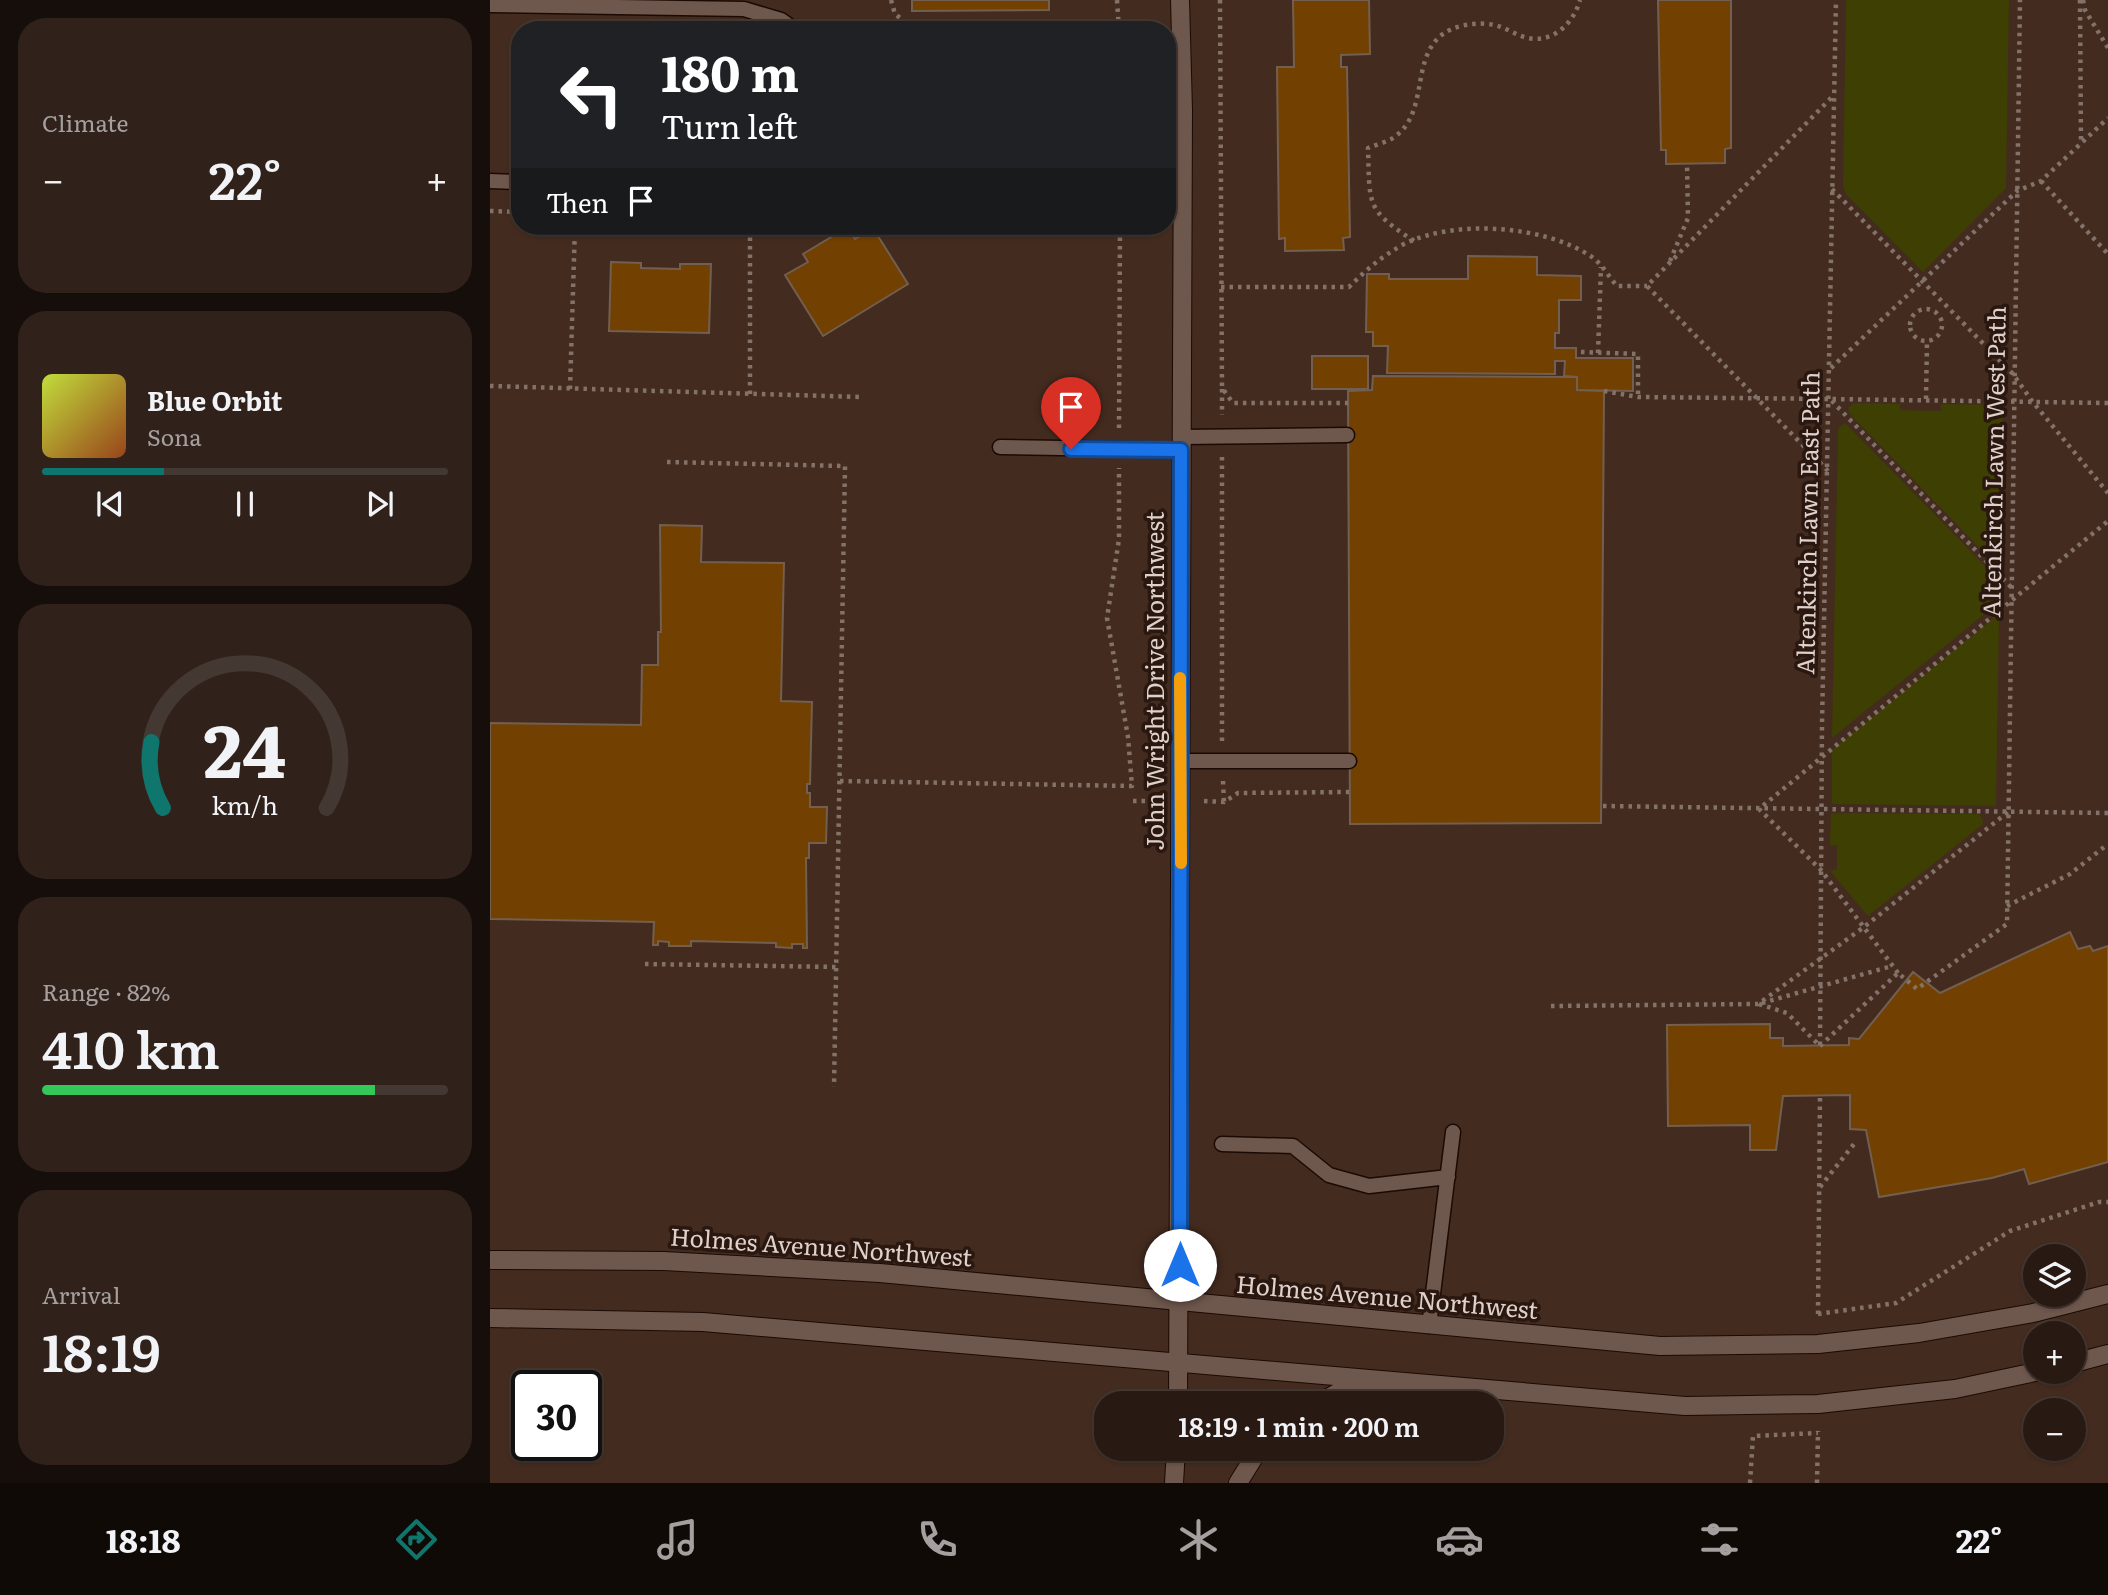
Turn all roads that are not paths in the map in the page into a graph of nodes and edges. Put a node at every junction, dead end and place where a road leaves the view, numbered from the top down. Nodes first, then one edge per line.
1 (1180, 0) edge
2 (490, 5) edge
3 (782, 21) edge
4 (1176, 88) edge
5 (1176, 166) edge
6 (490, 181) edge
7 (511, 182) edge
8 (1347, 435) dead end
9 (1181, 444) junction
10 (1000, 447) dead end
11 (1180, 761) junction
12 (1349, 761) dead end
13 (1453, 1132) dead end
14 (1222, 1144) dead end
15 (1448, 1177) junction
16 (490, 1259) edge
17 (2108, 1294) edge
18 (1180, 1302) junction
19 (490, 1318) edge
20 (1429, 1326) junction
21 (2108, 1354) edge
22 (2086, 1360) edge
23 (1180, 1362) junction
24 (2023, 1375) edge
25 (1390, 1380) junction
26 (1179, 1391) edge
27 (1345, 1391) edge
28 (1175, 1461) edge
29 (1252, 1461) edge
30 (1174, 1483) edge
31 (1238, 1483) edge

1 - 4 main road, John Wright Drive Northwest
2 - 3 lane
5 - 9 main road, John Wright Drive Northwest
6 - 7 lane
8 - 9 lane
9 - 10 lane
9 - 11 main road, John Wright Drive Northwest
11 - 12 lane
11 - 18 main road, John Wright Drive Northwest
13 - 15 lane
14 - 15 lane
15 - 20 lane
16 - 18 main road, Holmes Avenue Northwest
17 - 20 main road, Holmes Avenue Northwest
18 - 20 main road, Holmes Avenue Northwest
18 - 23 main road, John Wright Drive Northwest
19 - 23 main road
21 - 22 main road
23 - 25 main road
23 - 26 main road, John Wright Drive Northwest
24 - 25 main road
25 - 27 main road
28 - 30 main road
29 - 31 main road

